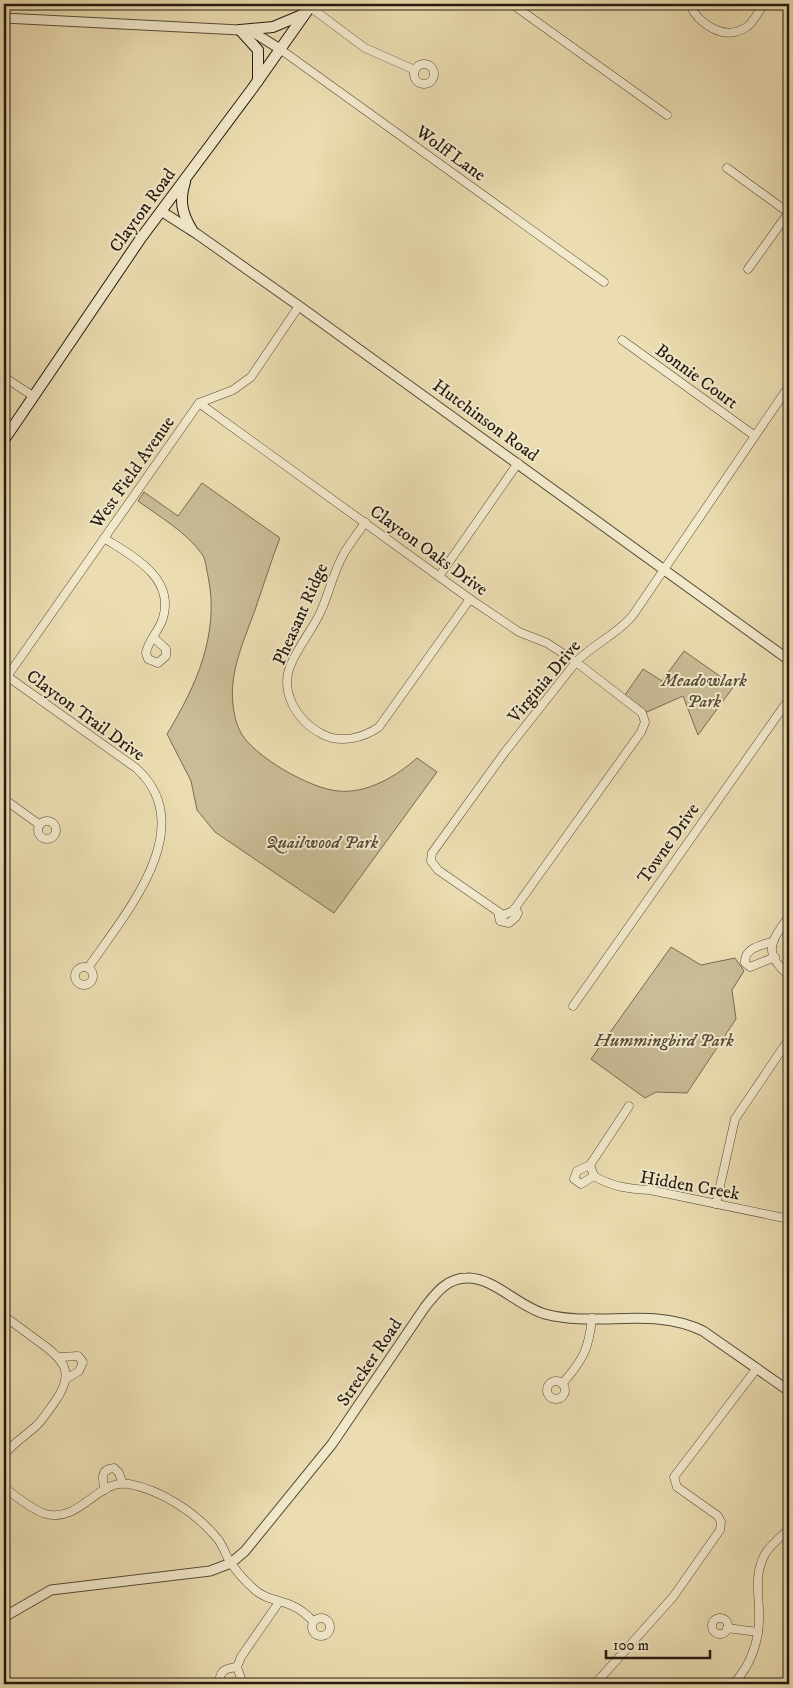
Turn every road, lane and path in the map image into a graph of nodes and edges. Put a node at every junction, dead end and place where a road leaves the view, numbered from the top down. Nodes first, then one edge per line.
1 (512, 4) edge
2 (689, 4) edge
3 (764, 4) edge
4 (309, 8) edge
5 (4, 18) edge
6 (240, 30) junction
7 (280, 49) junction
8 (415, 70) dead end
9 (258, 81) junction
10 (667, 115) dead end
11 (727, 168) dead end
12 (186, 178) junction
13 (161, 211) junction
14 (789, 212) edge
15 (192, 230) junction
16 (748, 270) dead end
17 (604, 282) dead end
18 (299, 306) junction
19 (622, 340) dead end
20 (4, 377) edge
21 (789, 386) edge
22 (34, 396) junction
23 (199, 403) junction
24 (755, 436) junction
25 (4, 440) edge
26 (518, 463) junction
27 (365, 522) junction
28 (104, 538) junction
29 (663, 568) junction
30 (440, 575) junction
31 (470, 598) junction
32 (154, 638) junction
33 (789, 660) edge
34 (576, 662) junction
35 (5, 677) edge
36 (789, 699) edge
37 (644, 716) joint
38 (4, 799) edge
39 (40, 825) dead end
40 (789, 916) edge
41 (771, 942) junction
42 (773, 955) junction
43 (88, 968) dead end
44 (789, 976) edge
45 (573, 1006) dead end
46 (789, 1039) edge
47 (629, 1106) dead end
48 (716, 1204) junction
49 (789, 1219) edge
50 (4, 1316) edge
51 (592, 1318) junction
52 (60, 1357) junction
53 (757, 1368) junction
54 (66, 1379) junction
55 (562, 1384) dead end
56 (789, 1392) edge
57 (4, 1455) edge
58 (123, 1484) junction
59 (4, 1488) edge
60 (105, 1490) junction
61 (789, 1531) edge
62 (231, 1563) junction
63 (279, 1602) junction
64 (4, 1617) edge
65 (313, 1621) dead end
66 (728, 1628) dead end
67 (758, 1632) junction
68 (237, 1667) junction
69 (223, 1684) edge
70 (243, 1684) edge
71 (596, 1684) edge
72 (733, 1684) edge

1 - 10 street
2 - 3 street
4 - 6 main road
4 - 7 main road, Clayton Road
4 - 8 street
5 - 6 street
6 - 7 street
6 - 9 main road
7 - 9 main road, Clayton Road
7 - 17 street, Wolff Lane
9 - 12 main road, Clayton Road
11 - 14 street
12 - 13 main road, Clayton Road
12 - 15 main road
13 - 15 street, Hutchinson Road
13 - 22 main road, Clayton Road
14 - 16 street
15 - 18 street, Hutchinson Road
18 - 23 street
18 - 26 street, Hutchinson Road
19 - 24 street, Bonnie Court
20 - 22 street
21 - 24 street, Virginia Drive
22 - 25 main road, Clayton Road
23 - 27 street, Clayton Oaks Drive
23 - 28 street, West Field Avenue
24 - 29 street, Virginia Drive
26 - 29 street, Hutchinson Road
26 - 30 street
27 - 30 street, Clayton Oaks Drive
27 - 31 street, Pheasant Ridge
28 - 32 street
28 - 35 street, West Field Avenue
29 - 33 street, Hutchinson Road
29 - 34 street, Virginia Drive
30 - 31 street, Clayton Oaks Drive
31 - 34 street, Clayton Oaks Drive
32 - 32 street
34 - 37 street, Clayton Oaks Drive
34 - 37 street, Virginia Drive
35 - 43 street, Clayton Trail Drive
36 - 45 street, Towne Drive
38 - 39 street
40 - 41 street
41 - 42 street
41 - 42 street
42 - 44 street
46 - 48 street
47 - 48 street, Hidden Creek
48 - 49 street, Hidden Creek
50 - 52 street
51 - 53 street, Strecker Road
51 - 55 street
51 - 62 street, Strecker Road
52 - 54 street
52 - 54 street
53 - 56 street, Strecker Road
53 - 71 street
54 - 57 street
58 - 60 street
58 - 60 street
58 - 62 street
59 - 60 street
61 - 67 street
62 - 63 street
62 - 64 street, Strecker Road
63 - 65 street
63 - 68 street
66 - 67 street
67 - 72 street
68 - 69 street
68 - 70 street

